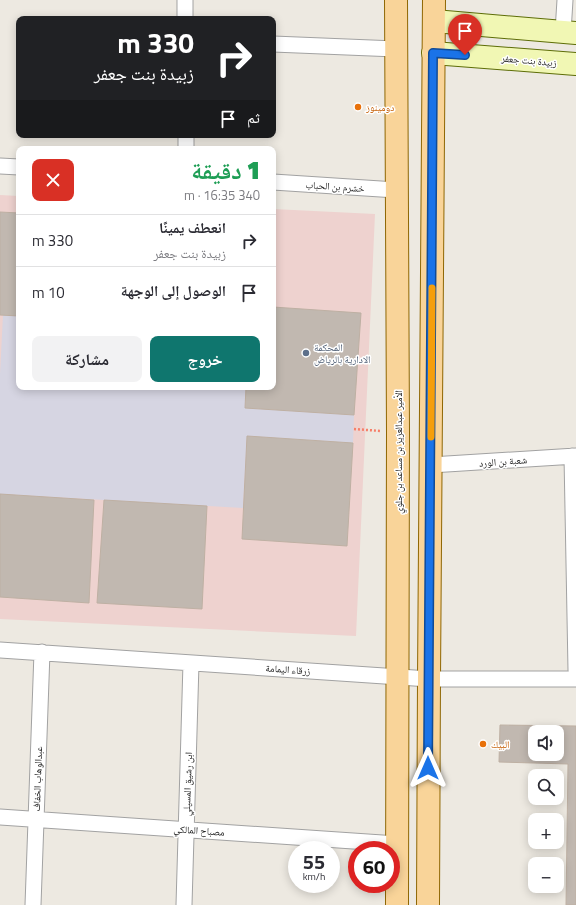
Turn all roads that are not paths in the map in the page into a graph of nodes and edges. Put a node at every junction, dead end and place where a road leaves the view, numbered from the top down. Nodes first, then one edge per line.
1 (185, 0) edge
2 (396, 0) edge
3 (565, 0) edge
4 (434, 10) edge
5 (185, 16) edge
6 (570, 32) edge
7 (276, 44) edge
8 (396, 49) junction
9 (433, 53) junction
10 (576, 64) edge
11 (0, 166) edge
12 (16, 167) edge
13 (276, 182) edge
14 (396, 190) junction
15 (574, 456) edge
16 (431, 465) junction
17 (0, 650) edge
18 (42, 652) junction
19 (191, 663) junction
20 (576, 670) edge
21 (397, 677) junction
22 (428, 679) junction
23 (576, 679) edge
24 (0, 817) edge
25 (36, 819) junction
26 (186, 830) junction
27 (352, 841) edge
28 (397, 841) edge
29 (397, 893) edge
30 (33, 905) edge
31 (184, 905) edge
32 (397, 905) edge
33 (428, 905) edge

1 - 5 street
2 - 8 main road, الأمير عبدالعزيز بن مساعد بن جلوي
3 - 6 street
4 - 6 street
4 - 9 main road
7 - 8 street
8 - 14 main road, الأمير عبدالعزيز بن مساعد بن جلوي
9 - 10 street, زبيدة بنت جعفر
9 - 16 main road
11 - 12 street
13 - 14 street, خشرم بن الحباب
14 - 21 main road, الأمير عبدالعزيز بن مساعد بن جلوي
15 - 16 street, شعبة بن الورد
15 - 20 street
16 - 22 main road
17 - 18 street, زرقاء اليمامة
18 - 19 street, زرقاء اليمامة
18 - 25 street, عبدالوهاب الخفاف
19 - 21 street, زرقاء اليمامة
19 - 26 street, ابن رشيق المسيلي
21 - 22 street, زرقاء اليمامة
21 - 28 main road, الأمير عبدالعزيز بن مساعد بن جلوي
22 - 23 street, زرقاء اليمامة
22 - 33 main road
24 - 25 street, مصباح المالكي
25 - 26 street, مصباح المالكي
25 - 30 street, عبدالوهاب الخفاف
26 - 27 street, مصباح المالكي
26 - 31 street, ابن رشيق المسيلي
29 - 32 main road, الأمير عبدالعزيز بن مساعد بن جلوي

